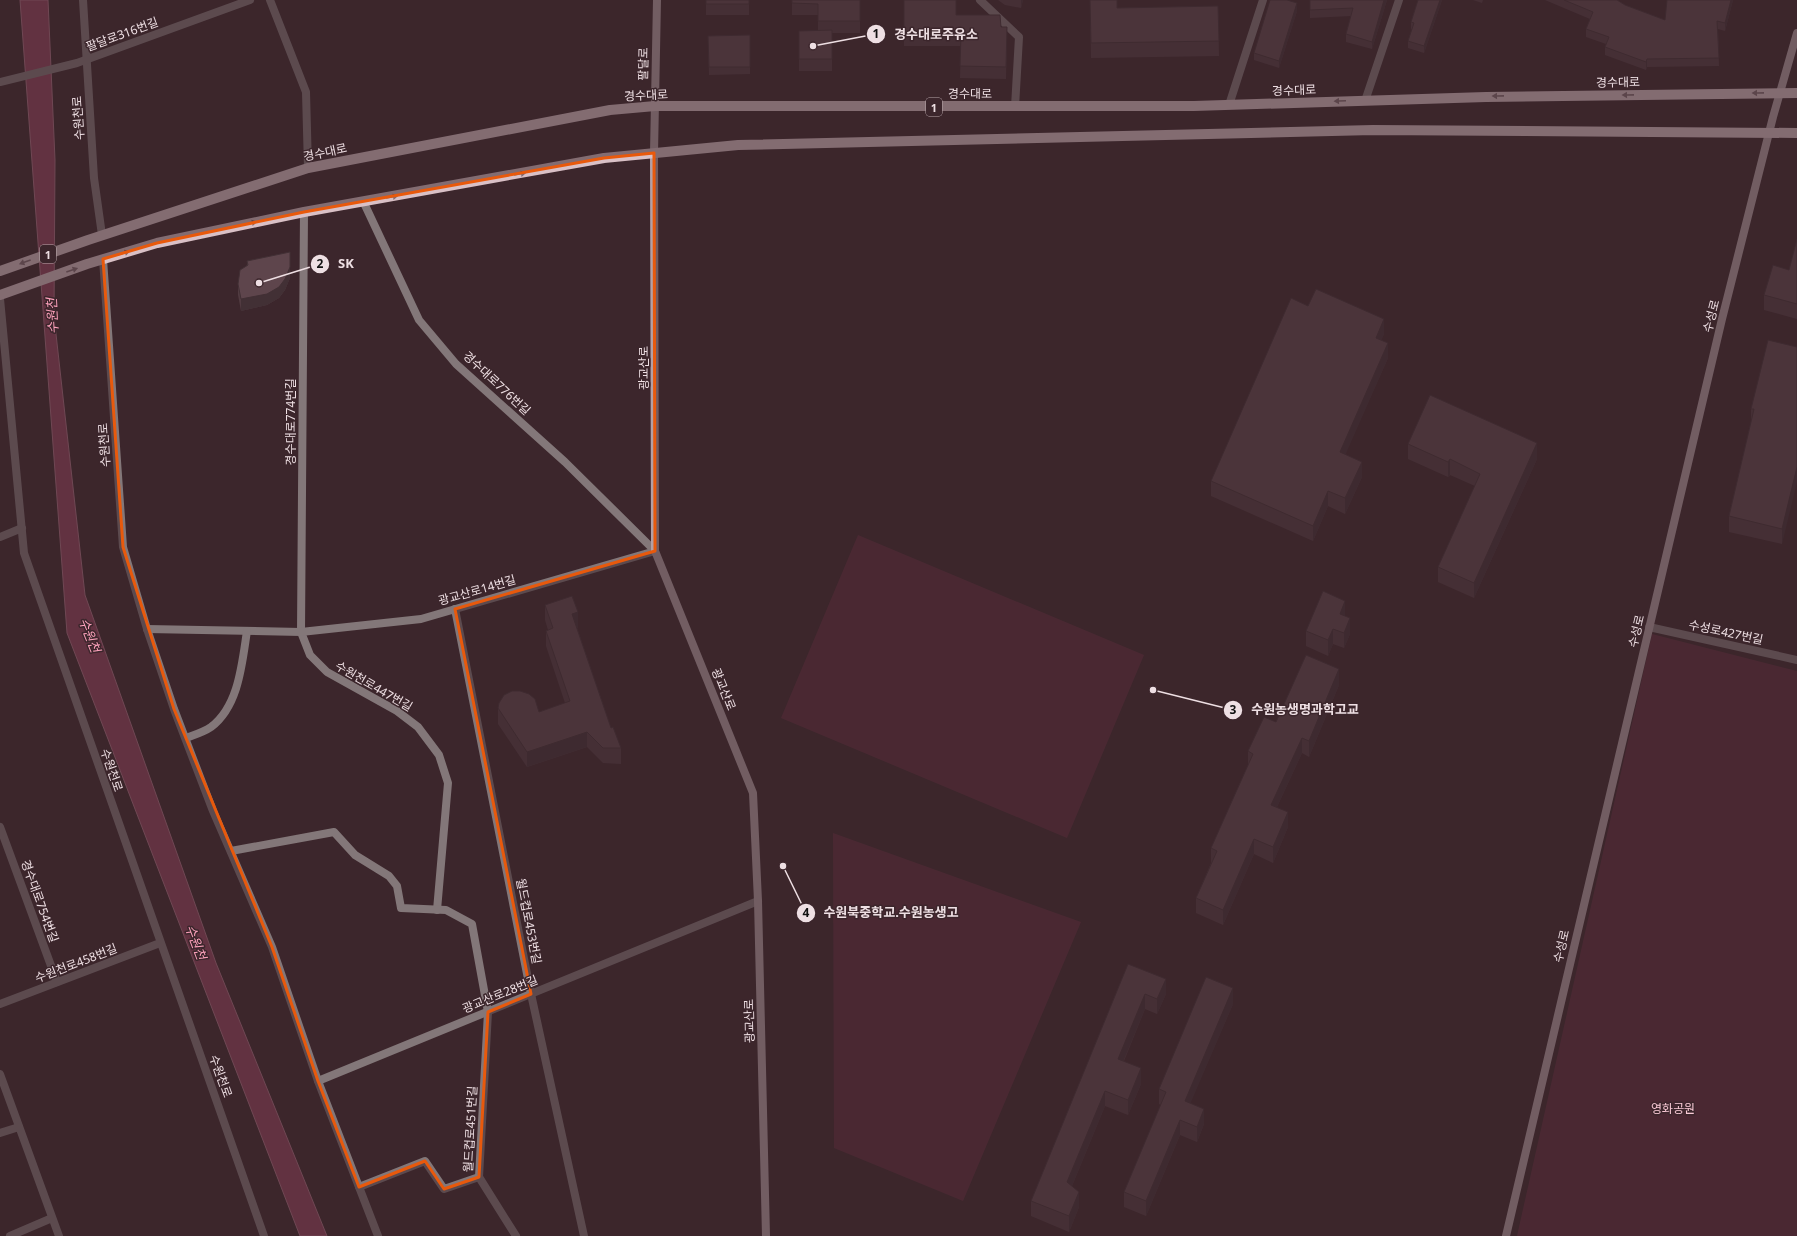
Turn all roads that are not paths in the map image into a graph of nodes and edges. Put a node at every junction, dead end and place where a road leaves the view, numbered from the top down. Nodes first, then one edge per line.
1 (83, 0) edge
2 (250, 0) edge
3 (270, 0) edge
4 (657, 0) edge
5 (980, 0) edge
6 (1263, 0) edge
7 (1399, 0) edge
8 (1797, 34) edge
9 (86, 59) junction
10 (0, 82) edge
11 (1780, 93) junction
12 (1797, 93) edge
13 (1365, 100) junction
14 (1229, 105) junction
15 (655, 106) junction
16 (1015, 106) junction
17 (1770, 132) junction
18 (1797, 133) edge
19 (654, 153) junction
20 (308, 168) junction
21 (364, 202) junction
22 (304, 212) junction
23 (102, 235) junction
24 (103, 259) junction
25 (4, 270) edge
26 (4, 294) edge
27 (0, 299) edge
28 (22, 528) junction
29 (0, 537) edge
30 (655, 551) junction
31 (455, 609) junction
32 (1649, 627) junction
33 (147, 629) junction
34 (247, 631) junction
35 (301, 632) junction
36 (1797, 660) edge
37 (186, 738) junction
38 (0, 827) edge
39 (231, 851) junction
40 (758, 901) junction
41 (437, 910) junction
42 (160, 943) junction
43 (57, 982) junction
44 (531, 994) junction
45 (0, 1004) edge
46 (488, 1012) junction
47 (0, 1074) edge
48 (318, 1081) junction
49 (19, 1127) junction
50 (0, 1133) edge
51 (478, 1177) junction
52 (360, 1187) junction
53 (52, 1218) junction
54 (10, 1236) edge
55 (59, 1236) edge
56 (264, 1236) edge
57 (378, 1236) edge
58 (516, 1236) edge
59 (584, 1236) edge
60 (766, 1236) edge
61 (1506, 1236) edge

1 - 9 street, 수원천로
2 - 9 street, 팔달로316번길
3 - 20 street
4 - 15 main road, 팔달로
5 - 16 street
6 - 14 street
7 - 13 street
8 - 11 main road, 수성로
9 - 10 street, 팔달로316번길
9 - 23 street, 수원천로
11 - 12 main road, 경수대로 / 1
11 -> 13 main road, 경수대로 / 1
11 - 17 main road, 수성로
13 -> 14 main road, 경수대로 / 1
14 - 16 main road, 경수대로 / 1
15 - 16 main road, 경수대로 / 1
15 - 19 main road, 팔달로
15 - 20 main road, 경수대로 / 1
17 - 18 main road, 1
17 - 19 main road, 1
17 - 32 main road, 수성로
21 -> 19 main road, 1
19 - 30 main road, 광교산로
20 - 23 main road, 경수대로 / 1
21 - 22 main road, 1
21 - 30 street, 경수대로776번길
24 -> 22 main road, 1
22 - 35 street, 경수대로774번길
23 -> 25 main road, 경수대로 / 1
26 -> 24 main road, 1
24 - 33 street, 수원천로
27 - 28 street, 수원천로
28 - 29 street
28 - 42 street, 수원천로
30 - 31 street, 광교산로14번길
30 - 40 main road, 광교산로
31 - 35 street, 광교산로14번길
31 - 44 street, 월드컵로453번길
32 - 36 street, 수성로427번길
32 - 61 main road, 수성로
33 - 34 street
33 - 37 street, 수원천로
34 - 35 street
34 - 37 street
35 - 41 street, 수원천로447번길
37 - 39 street, 수원천로
38 - 43 street, 경수대로754번길
39 - 41 street
39 - 48 street, 수원천로
40 - 44 street, 광교산로28번길
40 - 60 main road, 광교산로
41 - 46 street
42 - 43 street, 수원천로458번길
42 - 56 street, 수원천로
43 - 45 street, 수원천로458번길
44 - 46 street, 광교산로28번길
44 - 59 street, 월드컵로453번길
46 - 48 street, 광교산로28번길
46 - 51 street, 월드컵로451번길
47 - 49 street
48 - 52 street, 수원천로
49 - 50 street
49 - 53 street
51 - 52 street
51 - 58 street, 월드컵로451번길
52 - 57 street, 수원천로
53 - 54 street
53 - 55 street

